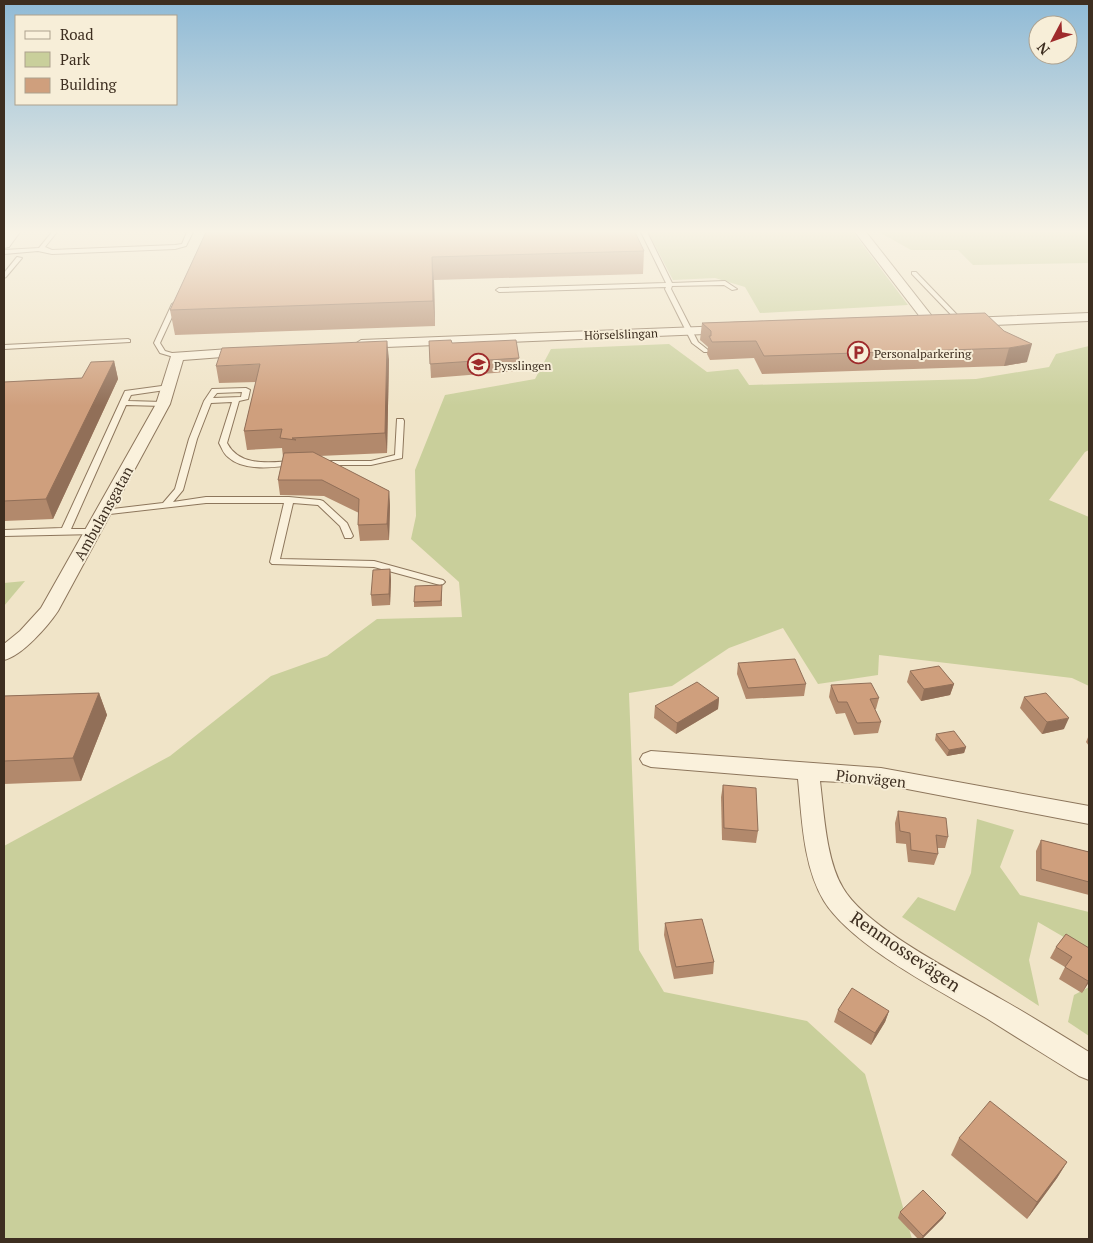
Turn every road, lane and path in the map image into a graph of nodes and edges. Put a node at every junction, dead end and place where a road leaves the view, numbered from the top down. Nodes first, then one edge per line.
1 (668, 290) edge
2 (905, 290) edge
3 (930, 290) edge
4 (177, 300) edge
5 (1089, 318) edge
6 (962, 322) junction
7 (912, 324) edge
8 (931, 324) junction
9 (980, 325) joint
10 (736, 330) edge
11 (689, 332) junction
12 (128, 341) dead end
13 (348, 345) edge
14 (4, 347) edge
15 (259, 351) edge
16 (706, 351) dead end
17 (177, 356) junction
18 (169, 387) junction
19 (236, 400) junction
20 (208, 401) junction
21 (123, 403) junction
22 (163, 404) junction
23 (400, 422) dead end
24 (289, 500) junction
25 (167, 503) junction
26 (104, 512) junction
27 (65, 531) junction
28 (93, 532) junction
29 (4, 534) edge
30 (348, 536) dead end
31 (440, 582) dead end
32 (4, 654) edge
33 (651, 759) dead end
34 (808, 772) junction
35 (1089, 815) edge
36 (1089, 1067) edge

1 - 11 lane
2 - 8 street
3 - 6 lane
4 - 17 lane
5 - 9 street
6 - 8 street
6 - 9 street
7 - 8 street
10 - 11 street, Hörselslingan
11 - 13 street, Hörselslingan
11 - 16 lane
12 - 14 lane
15 - 17 street
17 - 18 street, Ambulansgatan
18 - 21 lane
18 - 22 street, Ambulansgatan
19 - 20 lane
19 - 20 lane
19 - 23 lane
20 - 25 lane
21 - 22 lane
21 - 27 lane
22 - 26 street, Ambulansgatan
24 - 25 lane
24 - 30 lane
24 - 31 lane
25 - 26 lane
26 - 28 street, Ambulansgatan
27 - 28 lane
27 - 29 lane
28 - 32 street, Ambulansgatan
33 - 34 street, Pionvägen
34 - 35 street, Pionvägen
34 - 36 street, Renmossevägen

